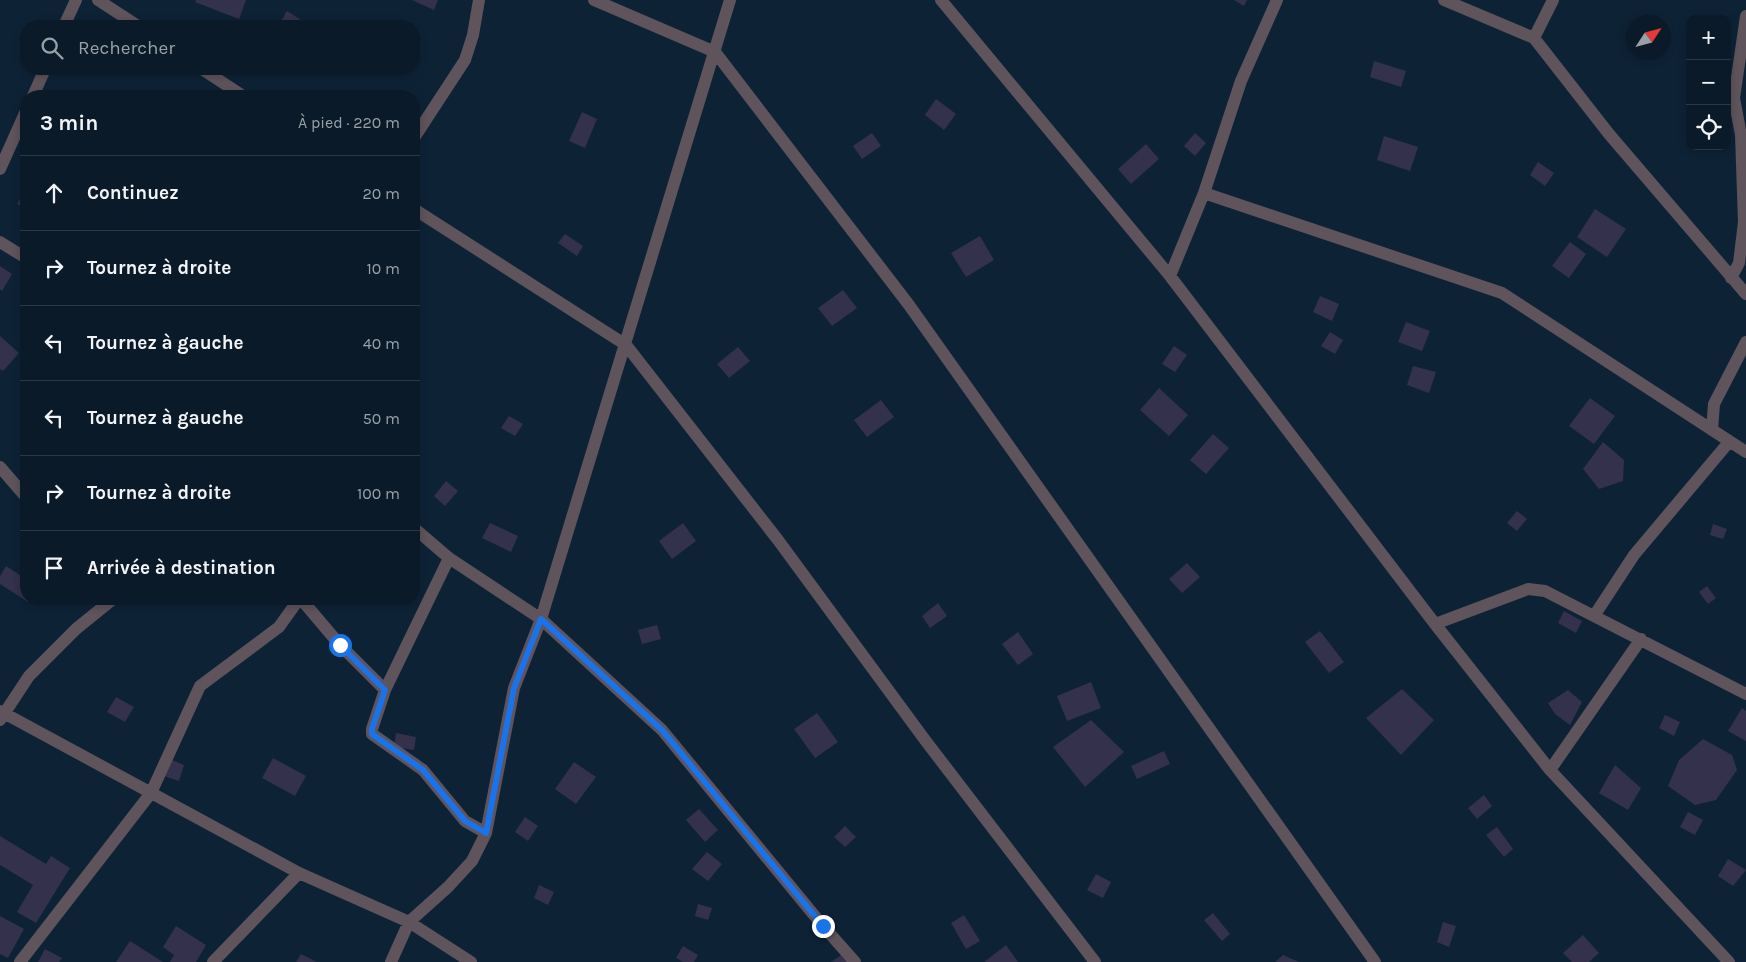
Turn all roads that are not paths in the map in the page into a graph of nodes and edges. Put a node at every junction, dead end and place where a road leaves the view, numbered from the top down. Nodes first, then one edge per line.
1 (76, 0) edge
2 (98, 0) edge
3 (479, 0) edge
4 (594, 0) edge
5 (730, 0) edge
6 (941, 0) edge
7 (1277, 0) edge
8 (1444, 0) edge
9 (1552, 0) edge
10 (1746, 16) edge
11 (67, 20) edge
12 (129, 20) edge
13 (1534, 38) junction
14 (715, 52) junction
15 (42, 75) edge
16 (211, 75) edge
17 (36, 90) edge
18 (234, 90) edge
19 (20, 124) edge
20 (420, 129) edge
21 (0, 169) edge
22 (1204, 193) junction
23 (420, 213) edge
24 (0, 242) edge
25 (20, 254) edge
26 (1170, 276) junction
27 (1731, 278) junction
28 (1746, 294) edge
29 (1746, 342) edge
30 (626, 346) junction
31 (1712, 430) junction
32 (1729, 442) junction
33 (1746, 452) edge
34 (0, 467) edge
35 (20, 490) edge
36 (420, 533) edge
37 (449, 558) junction
38 (106, 605) edge
39 (296, 605) edge
40 (305, 605) edge
41 (1594, 616) junction
42 (541, 619) junction
43 (1435, 624) junction
44 (1641, 639) junction
45 (385, 690) junction
46 (1746, 694) edge
47 (2, 715) edge
48 (1550, 770) junction
49 (150, 792) junction
50 (486, 833) junction
51 (299, 873) junction
52 (409, 922) junction
53 (20, 962) edge
54 (213, 962) edge
55 (391, 962) edge
56 (472, 962) edge
57 (855, 962) edge
58 (1095, 962) edge
59 (1375, 962) edge
60 (1729, 962) edge

1 - 11 street
2 - 12 street
3 - 20 street
4 - 14 street
5 - 14 street
6 - 26 street
7 - 22 street
8 - 13 street
9 - 13 street
10 - 27 street
13 - 27 street
14 - 30 street
14 - 59 street
15 - 17 street
16 - 18 street
19 - 21 street
22 - 26 street
22 - 31 street
23 - 30 street
24 - 25 street
26 - 43 street
27 - 28 street
29 - 31 street
30 - 42 street
30 - 58 street
31 - 32 street
32 - 33 street
32 - 41 street
34 - 35 street
36 - 37 street
37 - 42 street
37 - 45 street
38 - 47 street
39 - 49 street
40 - 45 street
41 - 43 street
41 - 44 street
42 - 50 street
42 - 57 street
43 - 48 street
44 - 46 street
44 - 48 street
45 - 50 street
47 - 49 street
48 - 60 street
49 - 51 street
49 - 53 street
50 - 52 street
51 - 52 street
51 - 54 street
52 - 55 street
52 - 56 street

